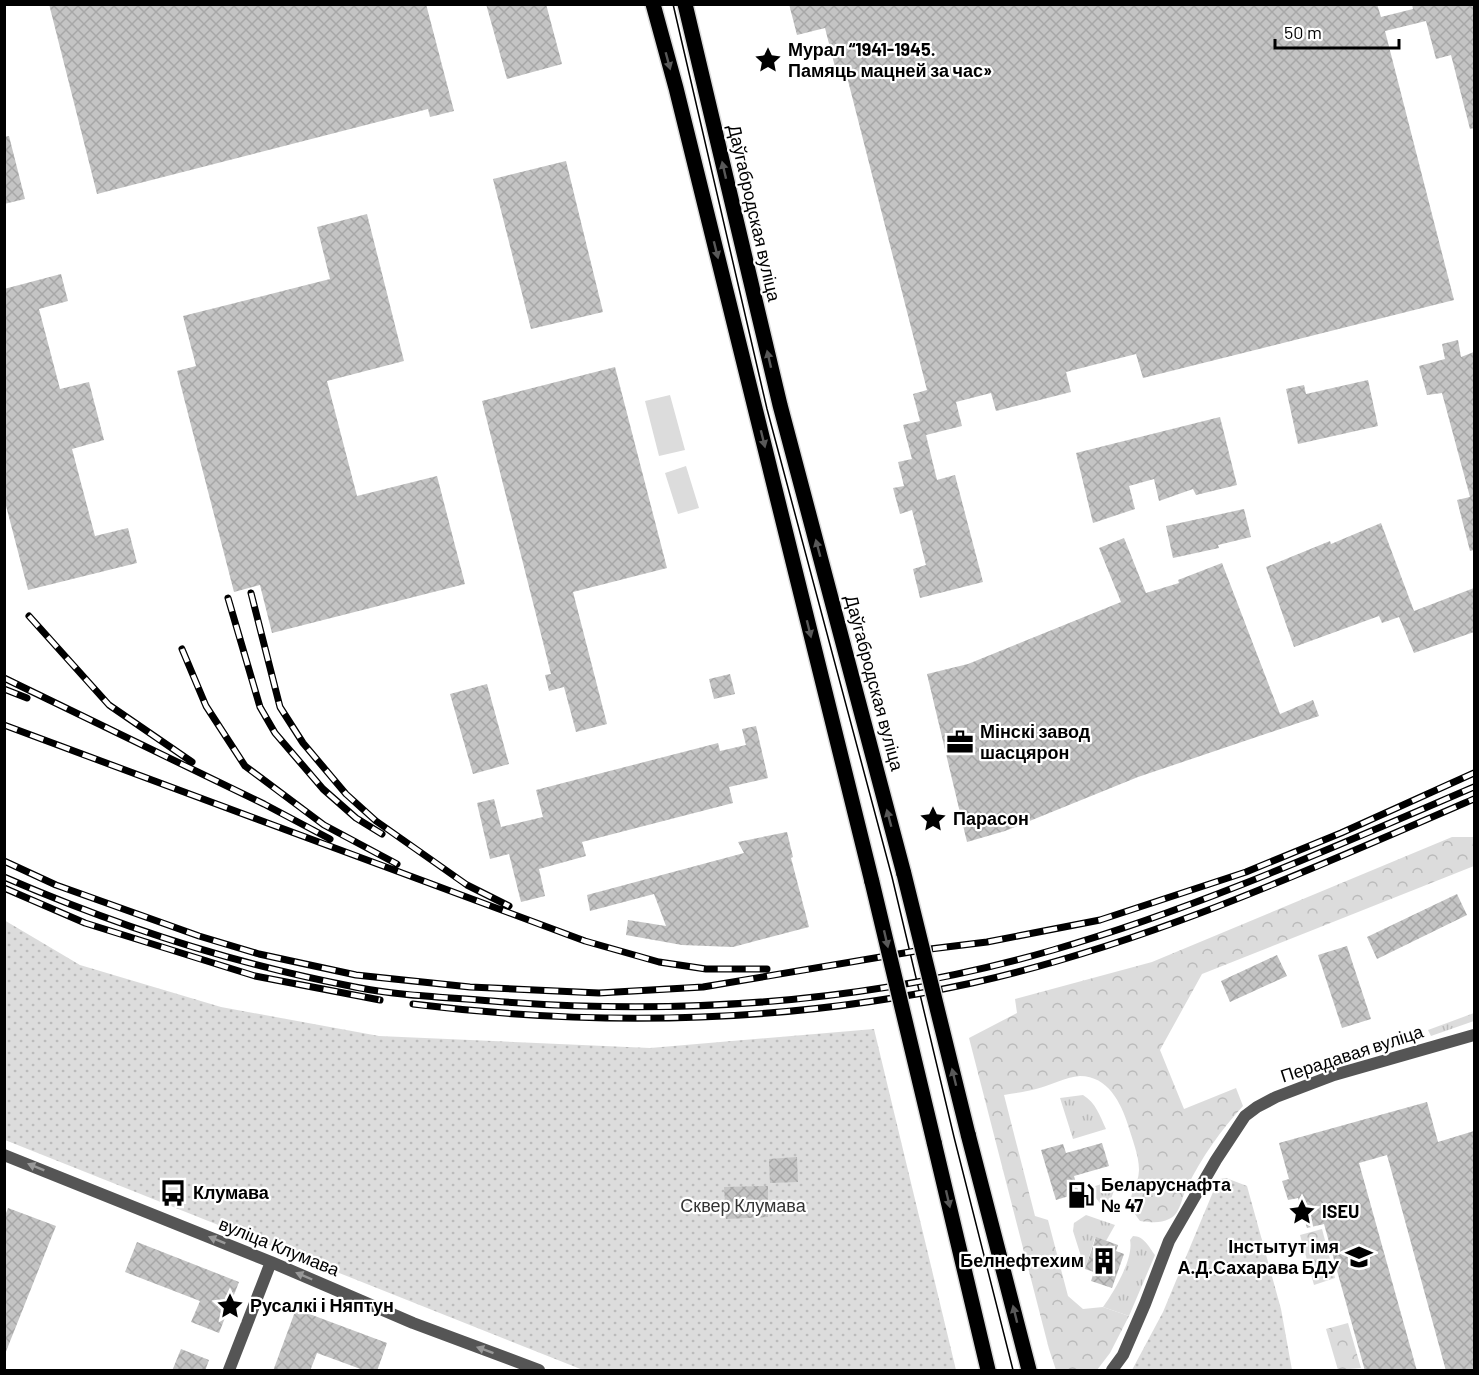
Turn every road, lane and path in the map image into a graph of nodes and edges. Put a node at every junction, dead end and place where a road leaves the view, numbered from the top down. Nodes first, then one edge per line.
1 (653, 4) edge
2 (685, 4) edge
3 (1474, 1035) edge
4 (4, 1155) edge
5 (271, 1262) junction
6 (229, 1371) edge
7 (539, 1371) edge
8 (988, 1371) edge
9 (1029, 1371) edge
10 (1112, 1371) edge

1 -> 8 main road, bridge
9 -> 2 main road, Даўгабродская вуліца, bridge
3 - 10 street, Перадавая вуліца
5 -> 4 street, вуліца Клумава
5 - 6 street
7 -> 5 street, вуліца Клумава

